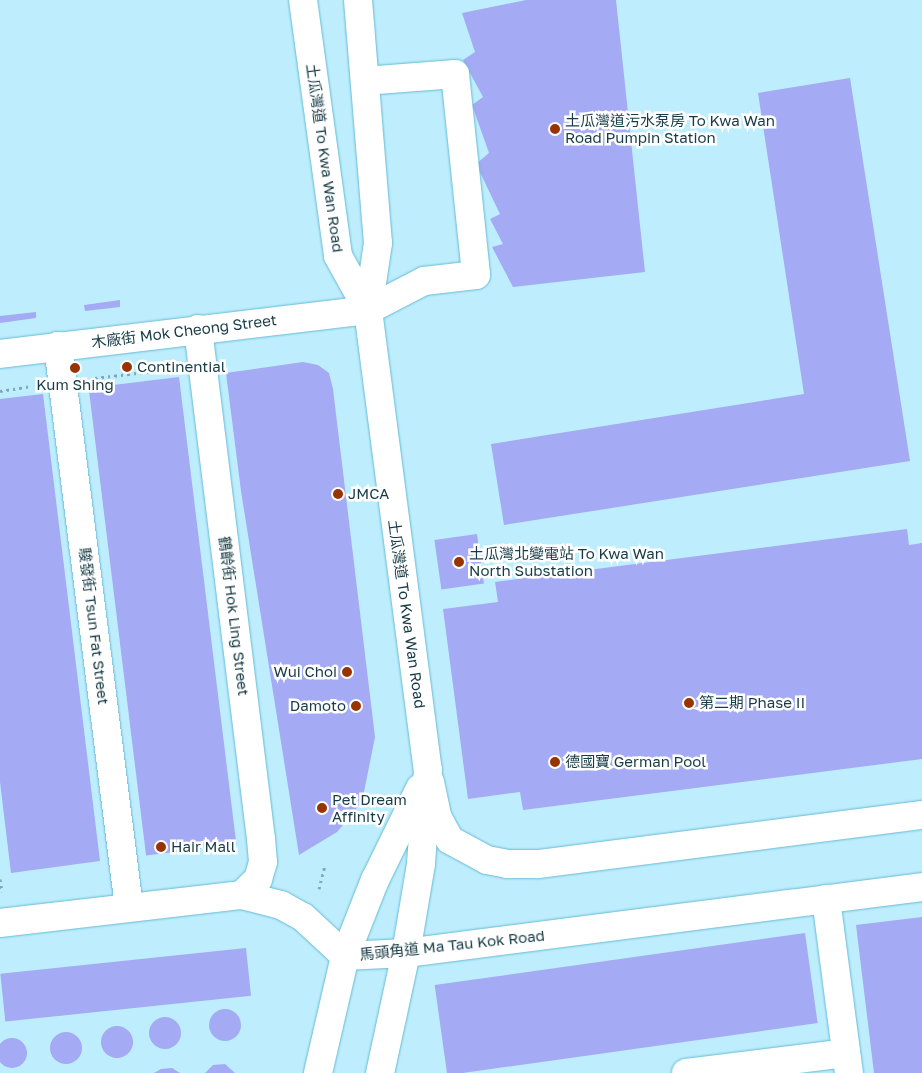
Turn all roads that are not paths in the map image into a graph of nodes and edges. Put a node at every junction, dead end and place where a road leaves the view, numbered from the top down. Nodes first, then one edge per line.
1 (303, 0) edge
2 (358, 0) edge
3 (365, 81) junction
4 (368, 310) junction
5 (198, 330) junction
6 (58, 346) junction
7 (0, 354) edge
8 (428, 770) junction
9 (922, 815) edge
10 (922, 887) edge
11 (242, 895) junction
12 (826, 899) junction
13 (129, 907) junction
14 (0, 923) edge
15 (406, 953) junction
16 (345, 956) junction
17 (848, 1063) edge
18 (318, 1073) edge
19 (380, 1073) edge
20 (686, 1073) edge

1 - 4 street, 土瓜灣道 To Kwa Wan Road
2 - 3 street, 土瓜灣道 To Kwa Wan Road
3 - 4 street, 土瓜灣道 To Kwa Wan Road
3 - 4 street
4 - 5 street, 木廠街 Mok Cheong Street
4 - 8 street, 土瓜灣道 To Kwa Wan Road
5 - 6 street, 木廠街 Mok Cheong Street
5 - 11 street, 鶴齡街 Hok Ling Street
6 - 7 street, 木廠街 Mok Cheong Street
6 - 13 street, 駿發街 Tsun Fat Street
8 - 9 street
8 - 15 street, 土瓜灣道 To Kwa Wan Road
8 - 16 street
10 - 12 street, 馬頭角道 Ma Tau Kok Road
11 - 13 street, 馬頭角道 Ma Tau Kok Road
11 - 16 street, 馬頭角道 Ma Tau Kok Road
12 - 15 street, 馬頭角道 Ma Tau Kok Road
12 - 17 street
13 - 14 street, 馬頭角道 Ma Tau Kok Road
15 - 16 street, 馬頭角道 Ma Tau Kok Road
15 - 19 street, 土瓜灣道 To Kwa Wan Road
16 - 18 street
17 - 20 street

